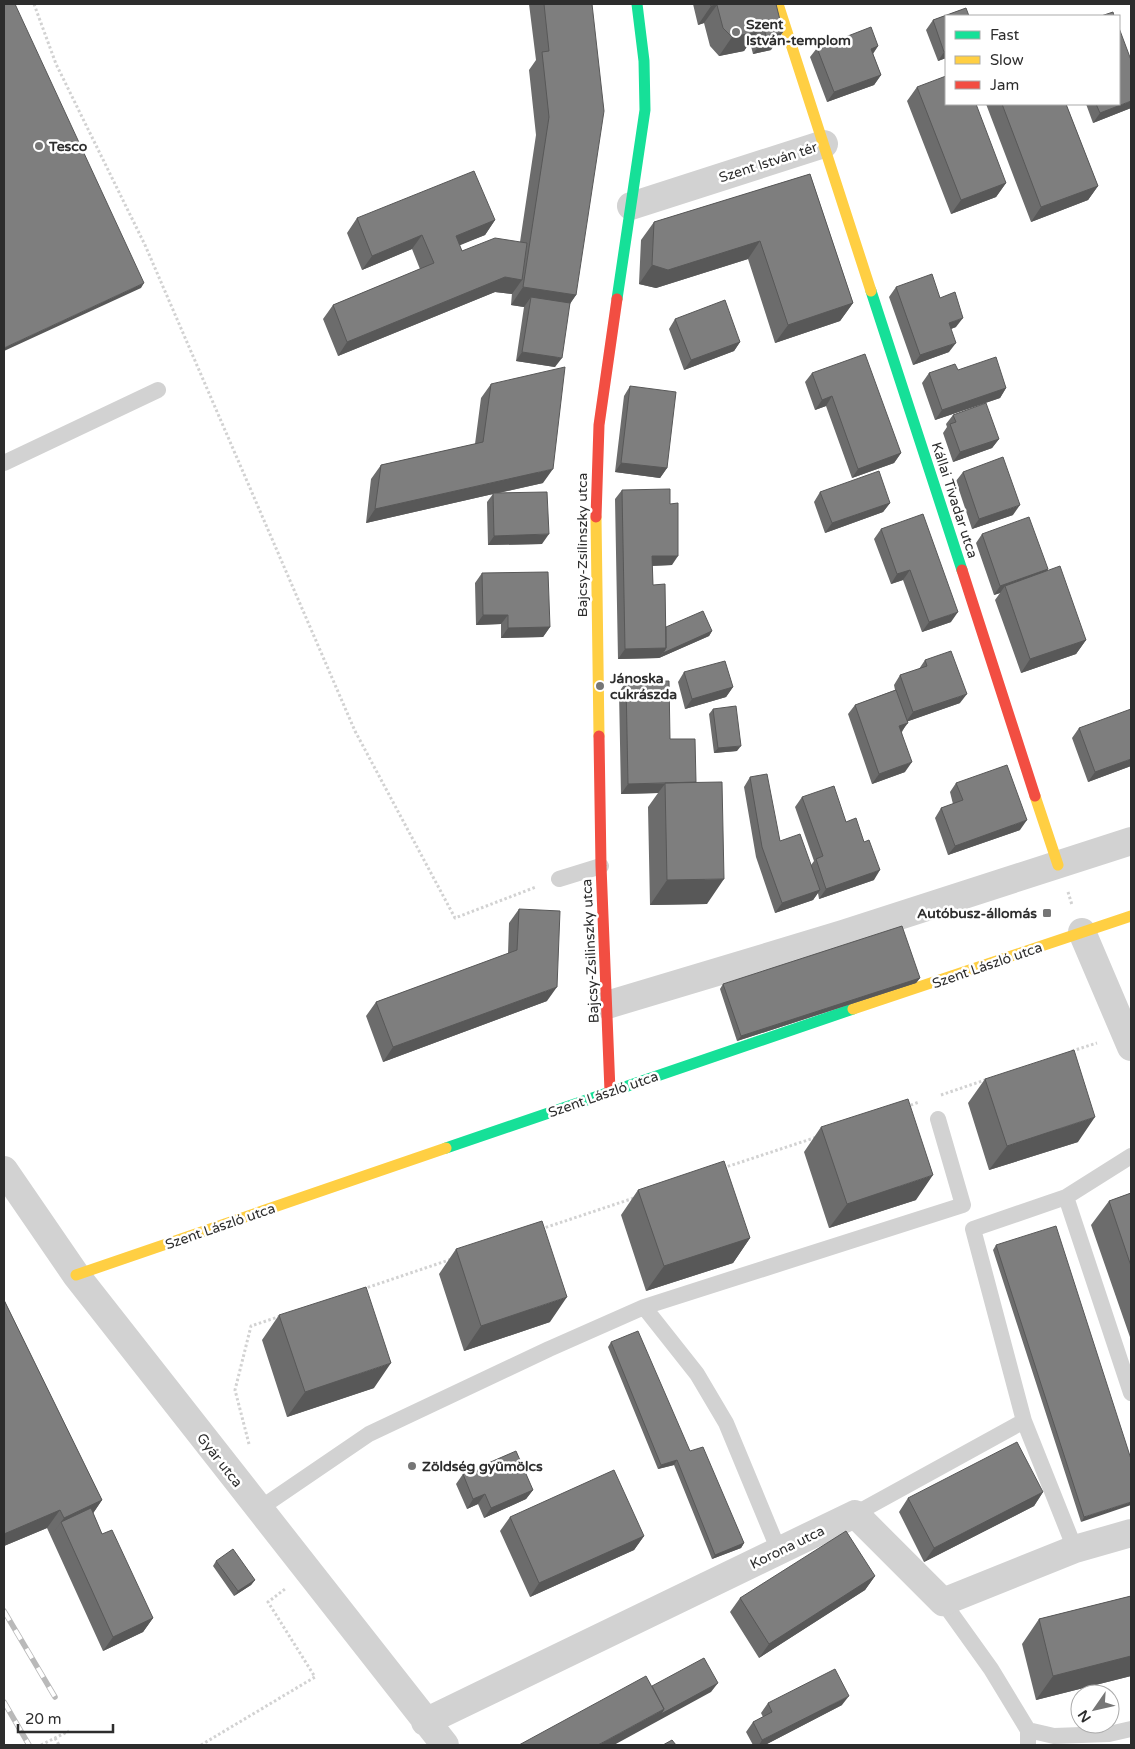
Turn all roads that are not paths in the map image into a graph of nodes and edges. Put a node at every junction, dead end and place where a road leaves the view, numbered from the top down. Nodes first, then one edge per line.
1 (637, 4) edge
2 (778, 4) edge
3 (824, 144) junction
4 (630, 206) junction
5 (158, 390) dead end
6 (4, 462) edge
7 (1131, 841) edge
8 (1058, 865) junction
9 (601, 866) junction
10 (559, 879) road end
11 (1131, 916) edge
12 (1082, 932) junction
13 (608, 1005) junction
14 (1128, 1040) edge
15 (610, 1091) junction
16 (938, 1119) dead end
17 (1131, 1156) edge
18 (4, 1170) edge
19 (1066, 1197) junction
20 (963, 1204) junction
21 (973, 1229) junction
22 (76, 1275) junction
23 (644, 1307) junction
24 (1131, 1393) edge
25 (1024, 1421) junction
26 (259, 1509) junction
27 (855, 1514) junction
28 (1131, 1533) edge
29 (1075, 1549) junction
30 (779, 1551) junction
31 (943, 1602) junction
32 (425, 1722) junction
33 (1131, 1730) edge
34 (1028, 1738) edge
35 (444, 1745) edge

1 - 4 street, Bajcsy-Zsilinszky utca
2 - 3 street, Szent István tér
3 - 4 street, Szent István tér
3 - 8 street, Kállai Tivadar utca
4 - 9 street, Bajcsy-Zsilinszky utca
5 - 6 lane
7 - 8 street
8 - 13 street
9 - 10 lane
9 - 13 street, Bajcsy-Zsilinszky utca
11 - 12 street, Szent László utca
12 - 14 street
12 - 15 street, Szent László utca
13 - 15 street, Bajcsy-Zsilinszky utca
15 - 22 street, Szent László utca
16 - 20 lane
17 - 19 lane
18 - 22 street, Gyár utca
19 - 21 lane
19 - 24 lane
20 - 21 lane
20 - 23 lane
21 - 25 lane
22 - 26 street, Gyár utca
23 - 26 lane
23 - 30 lane
25 - 27 lane
25 - 29 lane
26 - 32 street, Gyár utca
27 - 30 street, Korona utca
27 - 31 street
28 - 29 street
29 - 31 street
30 - 32 street, Korona utca
31 - 34 lane
32 - 35 street, Gyár utca
33 - 34 lane

